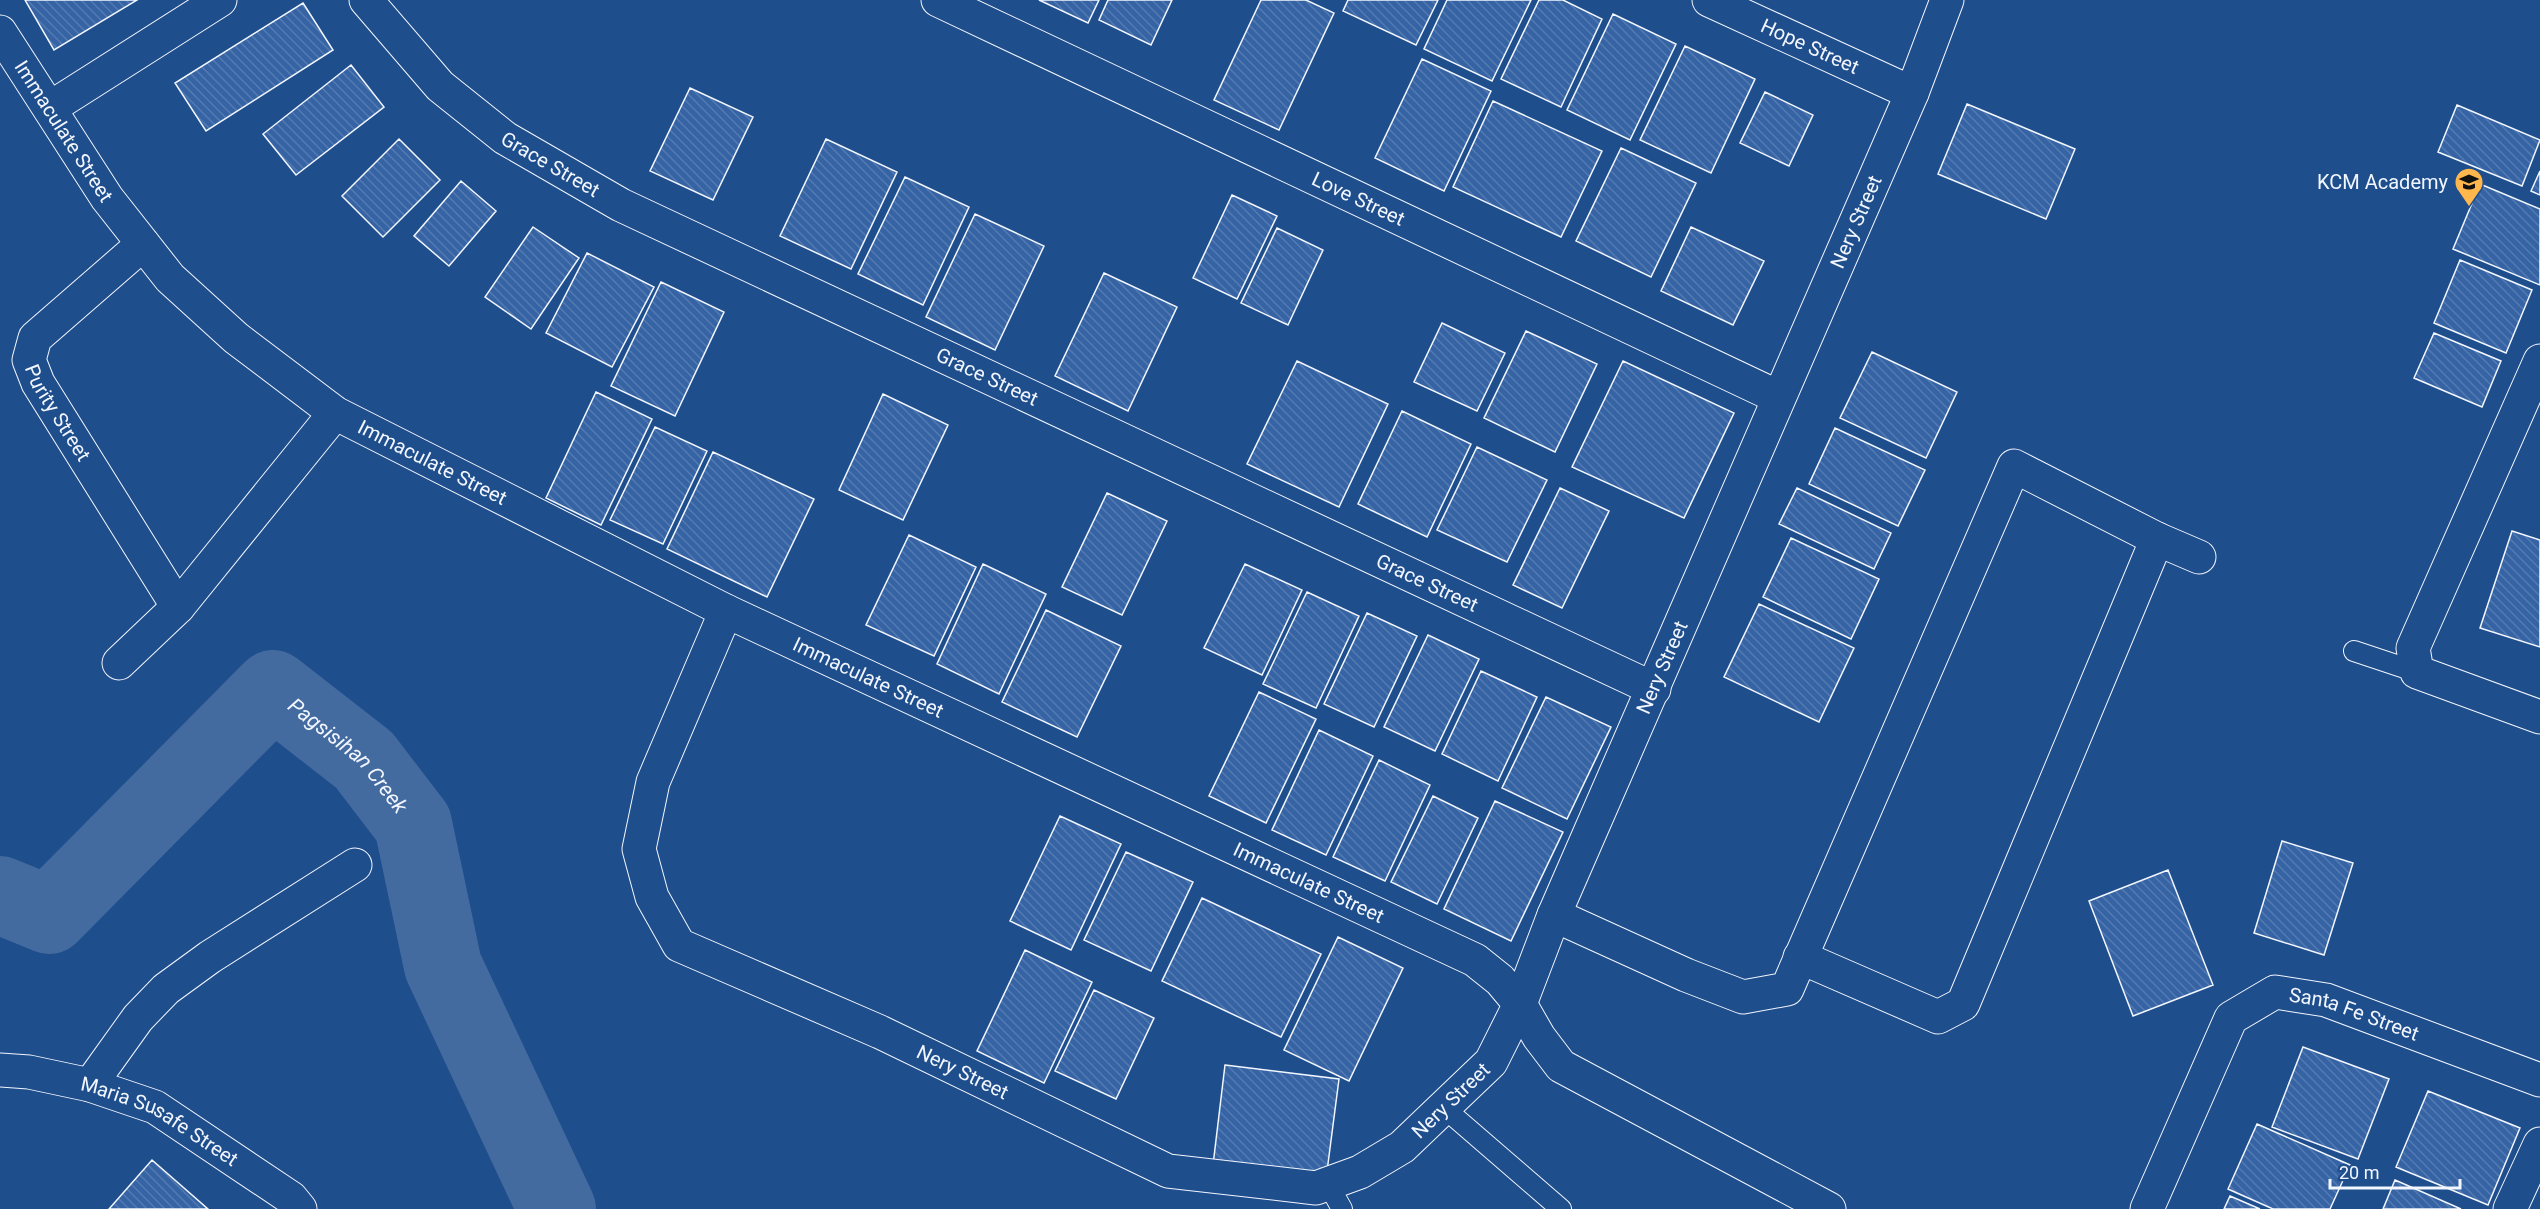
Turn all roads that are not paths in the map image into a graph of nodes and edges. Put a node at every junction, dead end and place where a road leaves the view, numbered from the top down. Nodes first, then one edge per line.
1 (220, 0) edge
2 (366, 0) edge
3 (938, 0) edge
4 (1709, 0) edge
5 (1947, 0) edge
6 (0, 32) edge
7 (1912, 93) junction
8 (50, 108) junction
9 (143, 244) junction
10 (2540, 363) edge
11 (1778, 397) junction
12 (335, 413) junction
13 (2157, 538) junction
14 (2199, 557) dead end
15 (178, 607) junction
16 (726, 611) junction
17 (2354, 651) dead end
18 (119, 663) dead end
19 (2417, 672) junction
20 (1654, 689) junction
21 (2540, 717) edge
22 (355, 865) dead end
23 (1554, 915) junction
24 (1800, 957) junction
25 (1520, 1004) junction
26 (0, 1070) edge
27 (2540, 1080) edge
28 (90, 1085) junction
29 (1443, 1107) junction
30 (2540, 1144) edge
31 (1335, 1196) edge
32 (300, 1209) edge
33 (1561, 1209) edge
34 (1828, 1209) edge
35 (2147, 1209) edge
36 (2510, 1209) edge

1 - 8 street
2 - 20 street, Grace Street
3 - 11 street, Love Street
4 - 7 street, Hope Street
5 - 7 street, Nery Street
6 - 8 street, Immaculate Street
7 - 11 street, Nery Street
8 - 9 street, Immaculate Street
9 - 12 street, Immaculate Street
9 - 15 street, Purity Street
10 - 19 street
11 - 20 street, Nery Street
12 - 15 street
12 - 16 street, Immaculate Street
13 - 14 street
13 - 24 street
13 - 24 street
15 - 18 street
16 - 25 street, Immaculate Street
16 - 31 street, Nery Street
17 - 19 lane
19 - 21 street
20 - 23 street, Nery Street
22 - 28 street
23 - 24 street
23 - 25 street, Nery Street
25 - 29 street, Nery Street
25 - 34 street, Immaculate Street
26 - 28 street, Maria Susafe Street
27 - 35 street, Santa Fe Street
28 - 32 street, Maria Susafe Street
29 - 31 street, Nery Street
29 - 33 lane
30 - 36 street

